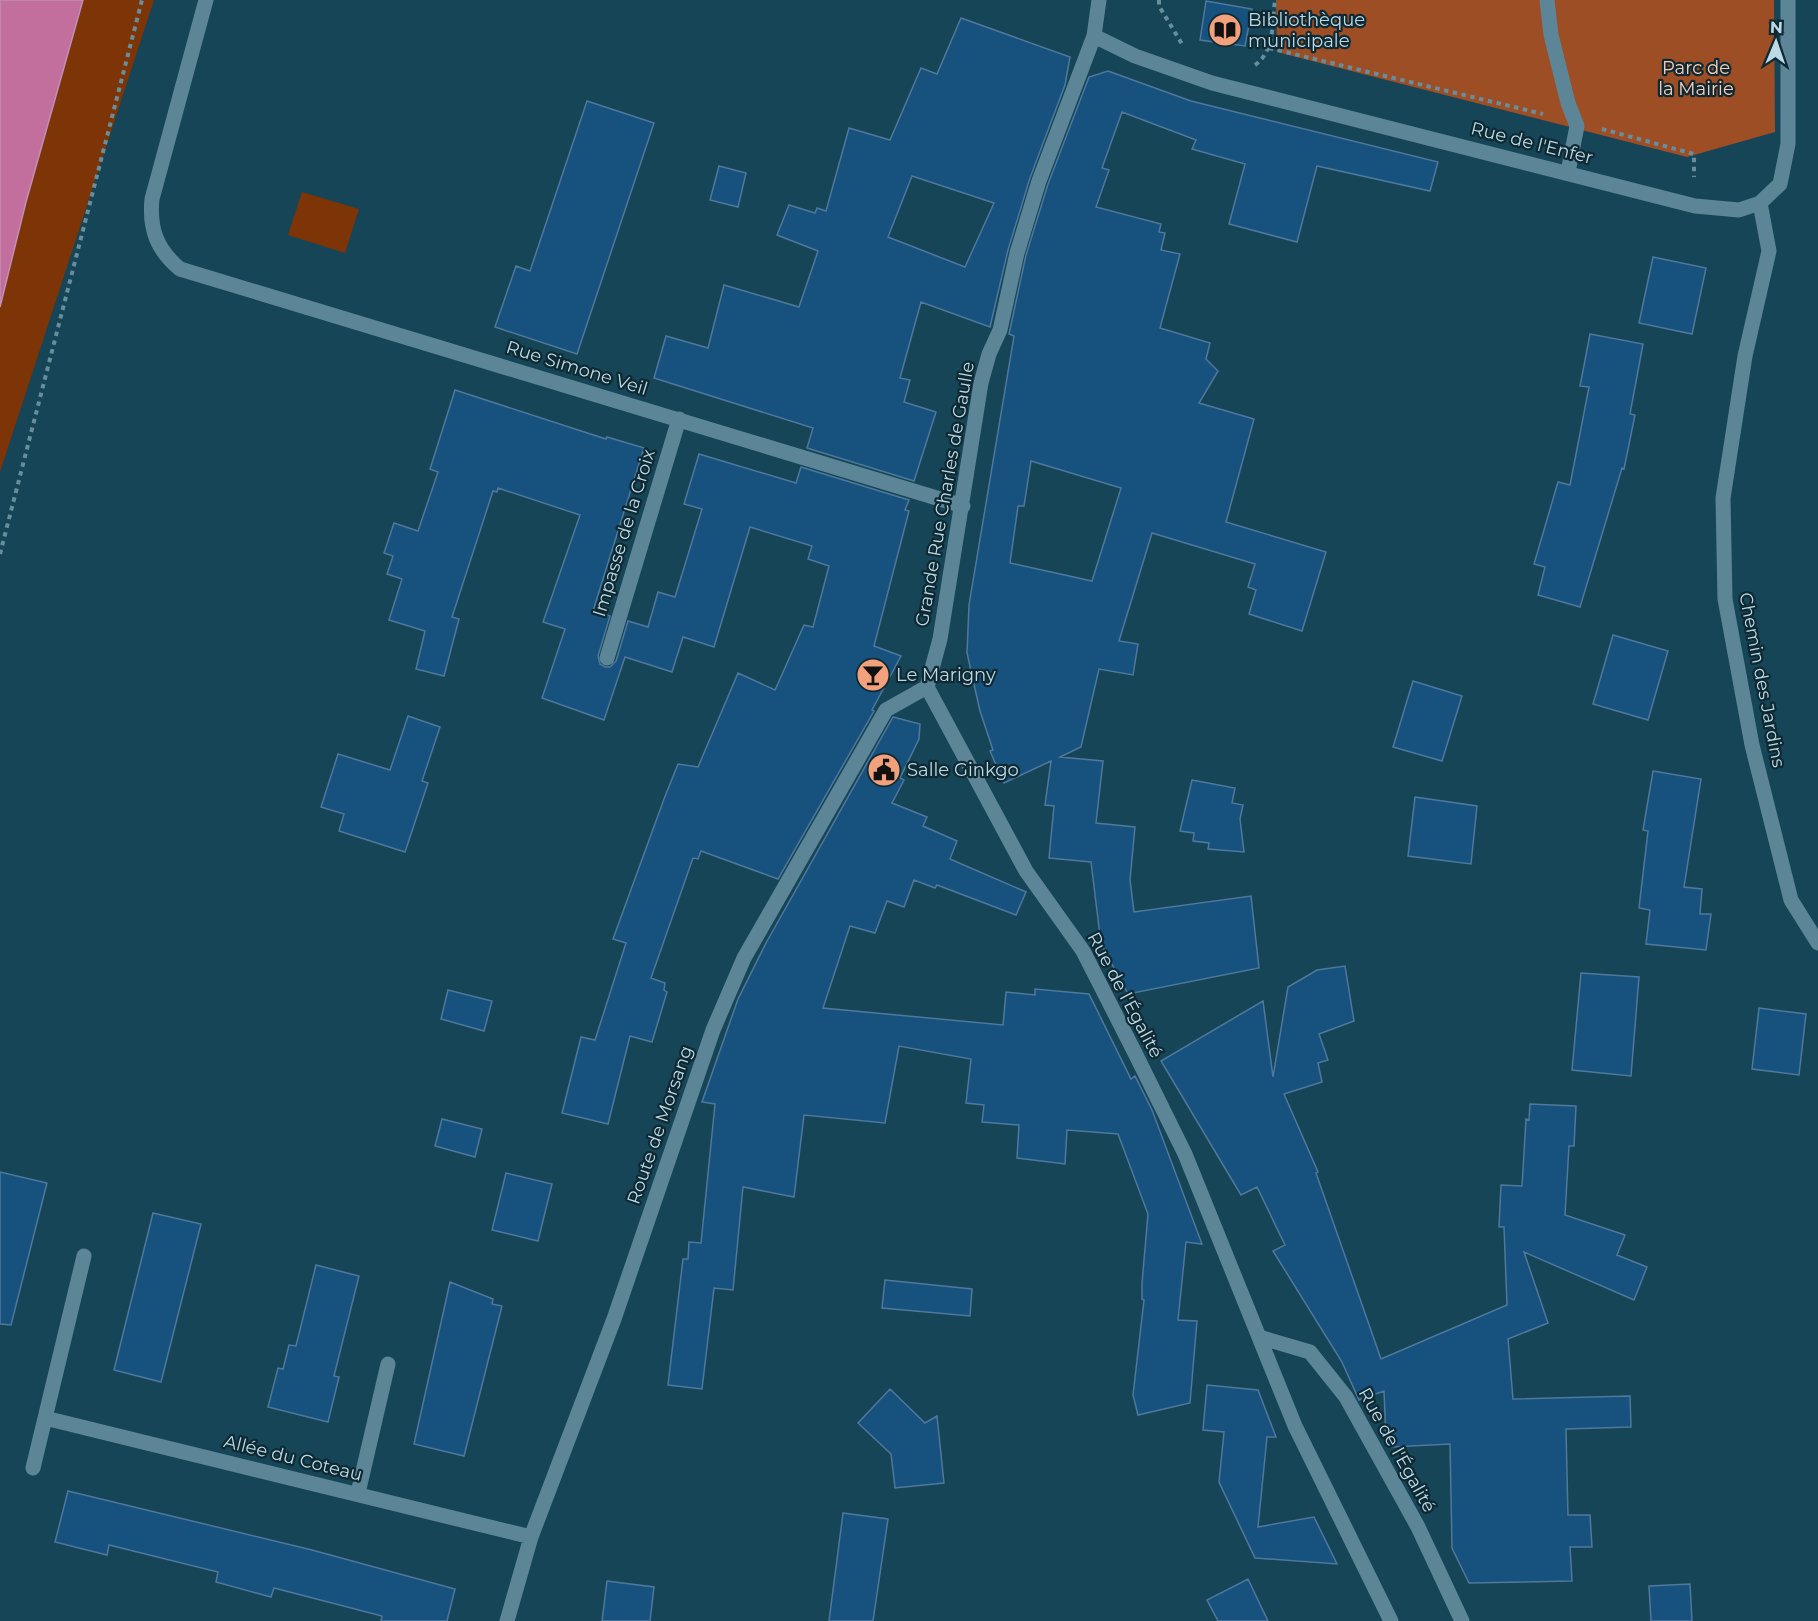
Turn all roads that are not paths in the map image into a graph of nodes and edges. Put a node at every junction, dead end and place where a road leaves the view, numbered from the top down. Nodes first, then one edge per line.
1 (206, 0) edge
2 (1099, 0) edge
3 (1547, 0) edge
4 (1788, 0) edge
5 (1094, 36) junction
6 (1568, 172) junction
7 (1760, 203) junction
8 (679, 419) junction
9 (963, 506) junction
10 (607, 658) dead end
11 (927, 687) junction
12 (1818, 943) edge
13 (84, 1256) dead end
14 (1259, 1338) junction
15 (388, 1364) dead end
16 (45, 1418) junction
17 (33, 1468) dead end
18 (358, 1493) junction
19 (531, 1537) junction
20 (507, 1621) edge
21 (1390, 1621) edge
22 (1462, 1621) edge

1 - 8 street, Rue Simone Veil
2 - 5 street, Grande Rue Charles de Gaulle
3 - 6 street
4 - 7 street
5 - 6 street, Rue de l'Enfer
5 - 9 street, Grande Rue Charles de Gaulle
6 - 7 street, Rue de l'Enfer
7 - 12 street, Chemin des Jardins
8 - 9 street, Rue Simone Veil
8 - 10 street, Impasse de la Croix
9 - 11 street, Grande Rue Charles de Gaulle
11 - 14 street, Rue de l'Égalité
11 - 19 street, Route de Morsang
13 - 16 street
14 - 21 street, Rue de l'Égalité
14 - 22 street, Rue de l'Égalité
15 - 18 street
16 - 17 street
16 - 18 street, Allée du Coteau
18 - 19 street, Allée du Coteau
19 - 20 street, Route de Morsang

